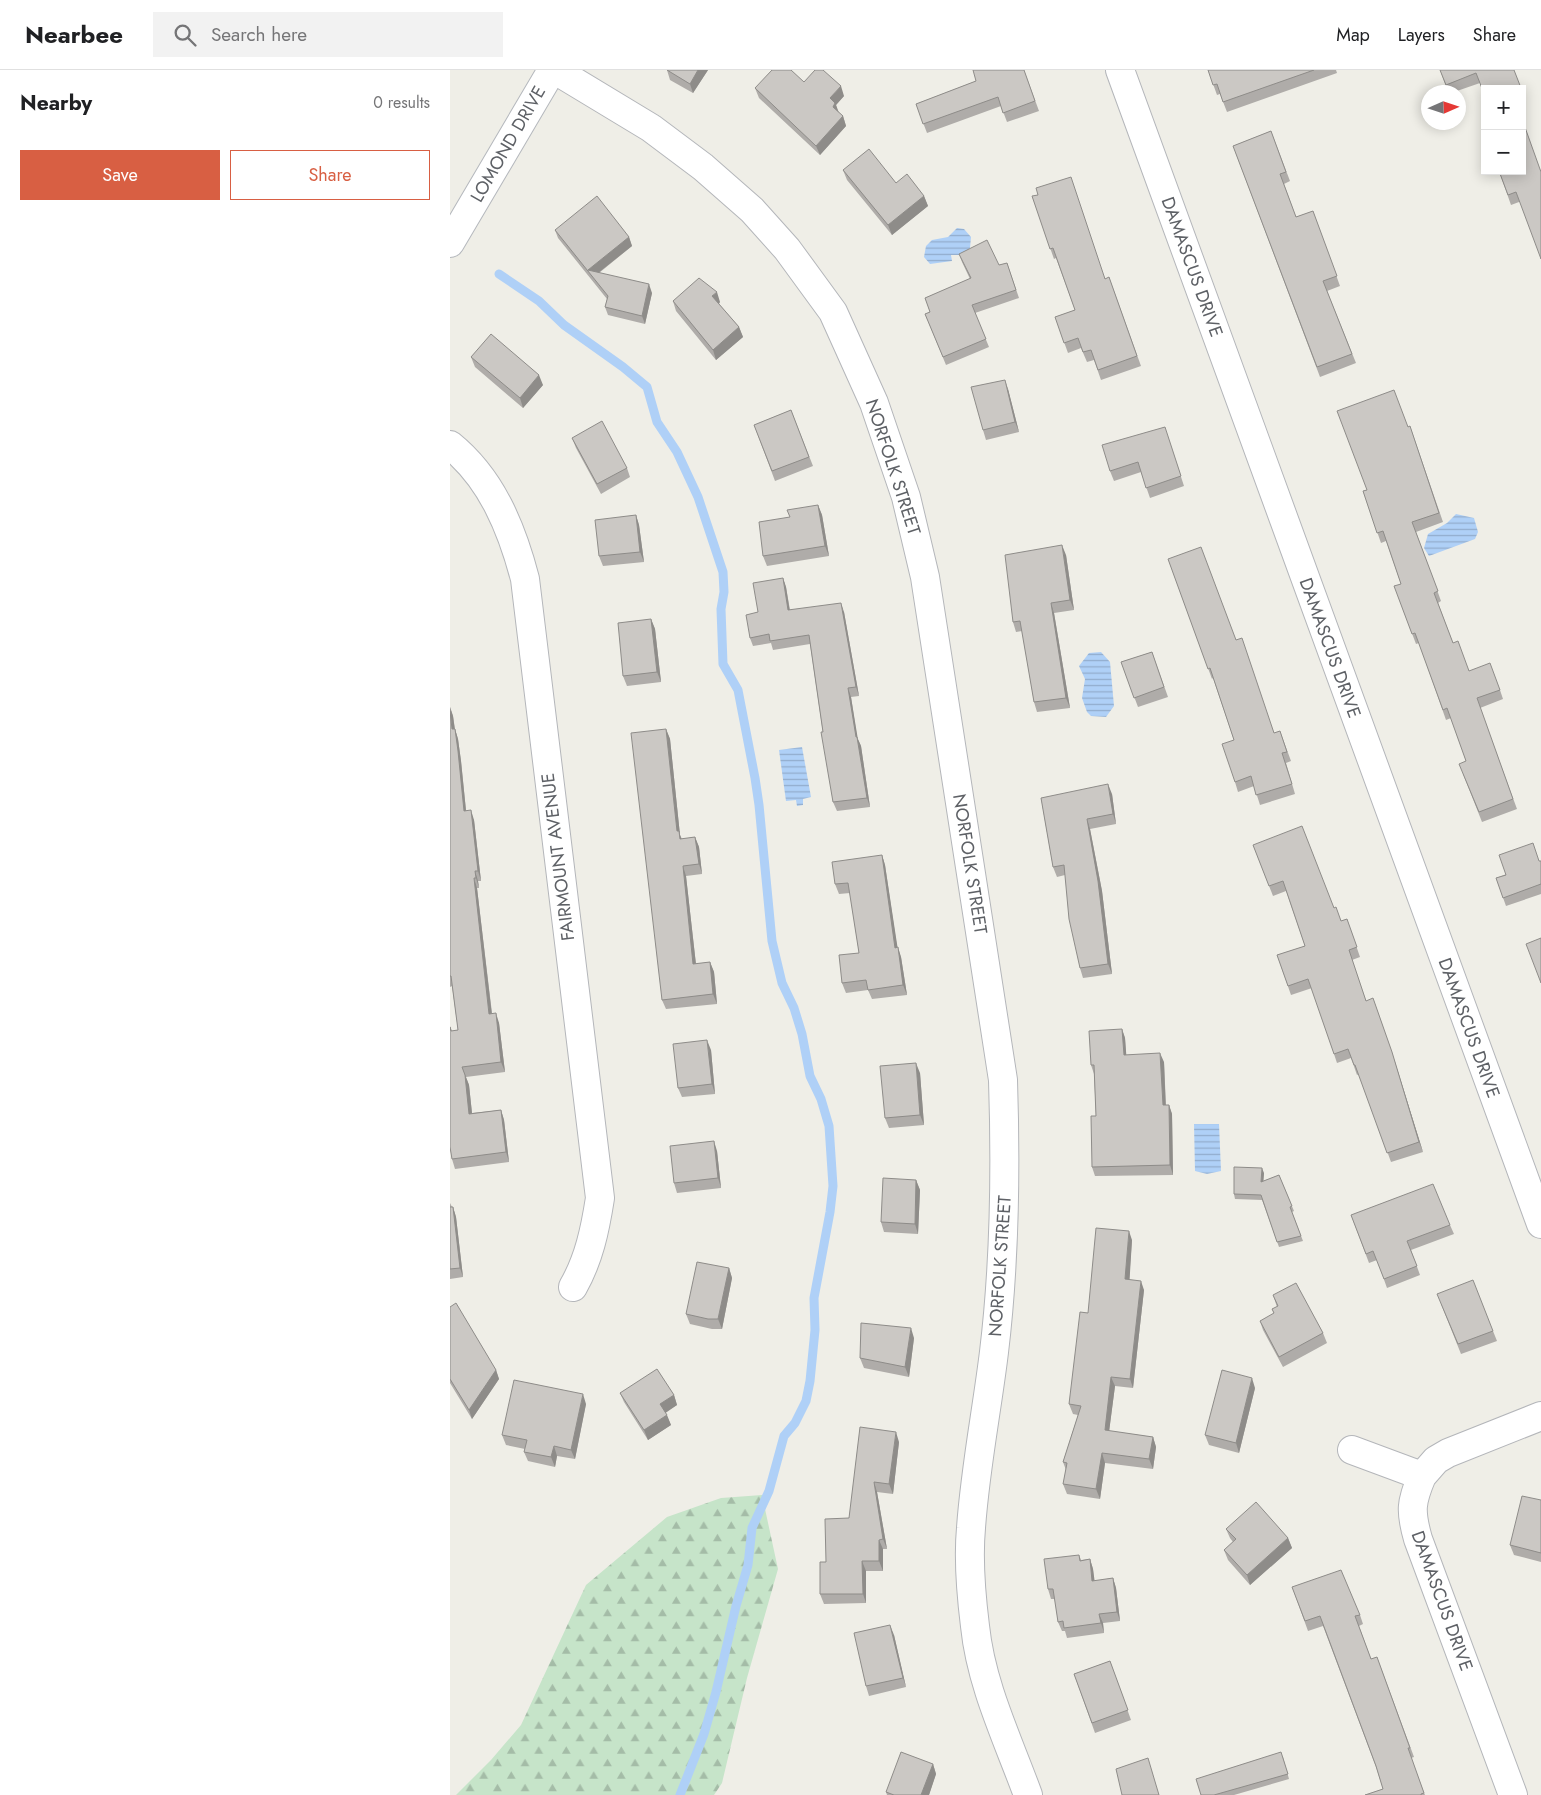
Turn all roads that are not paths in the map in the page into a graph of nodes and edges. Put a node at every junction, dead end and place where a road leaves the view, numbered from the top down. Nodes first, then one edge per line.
1 (554, 70) edge
2 (1120, 70) edge
3 (450, 243) edge
4 (450, 445) edge
5 (1541, 1224) edge
6 (573, 1287) dead end
7 (1541, 1416) edge
8 (1352, 1450) dead end
9 (1422, 1476) junction
10 (1028, 1795) edge
11 (1513, 1795) edge

1 - 3 street, LOMOND DRIVE
1 - 10 street, NORFOLK STREET
2 - 5 street, DAMASCUS DRIVE
4 - 6 street, FAIRMOUNT AVENUE
7 - 9 street
8 - 9 street
9 - 11 street, DAMASCUS DRIVE

